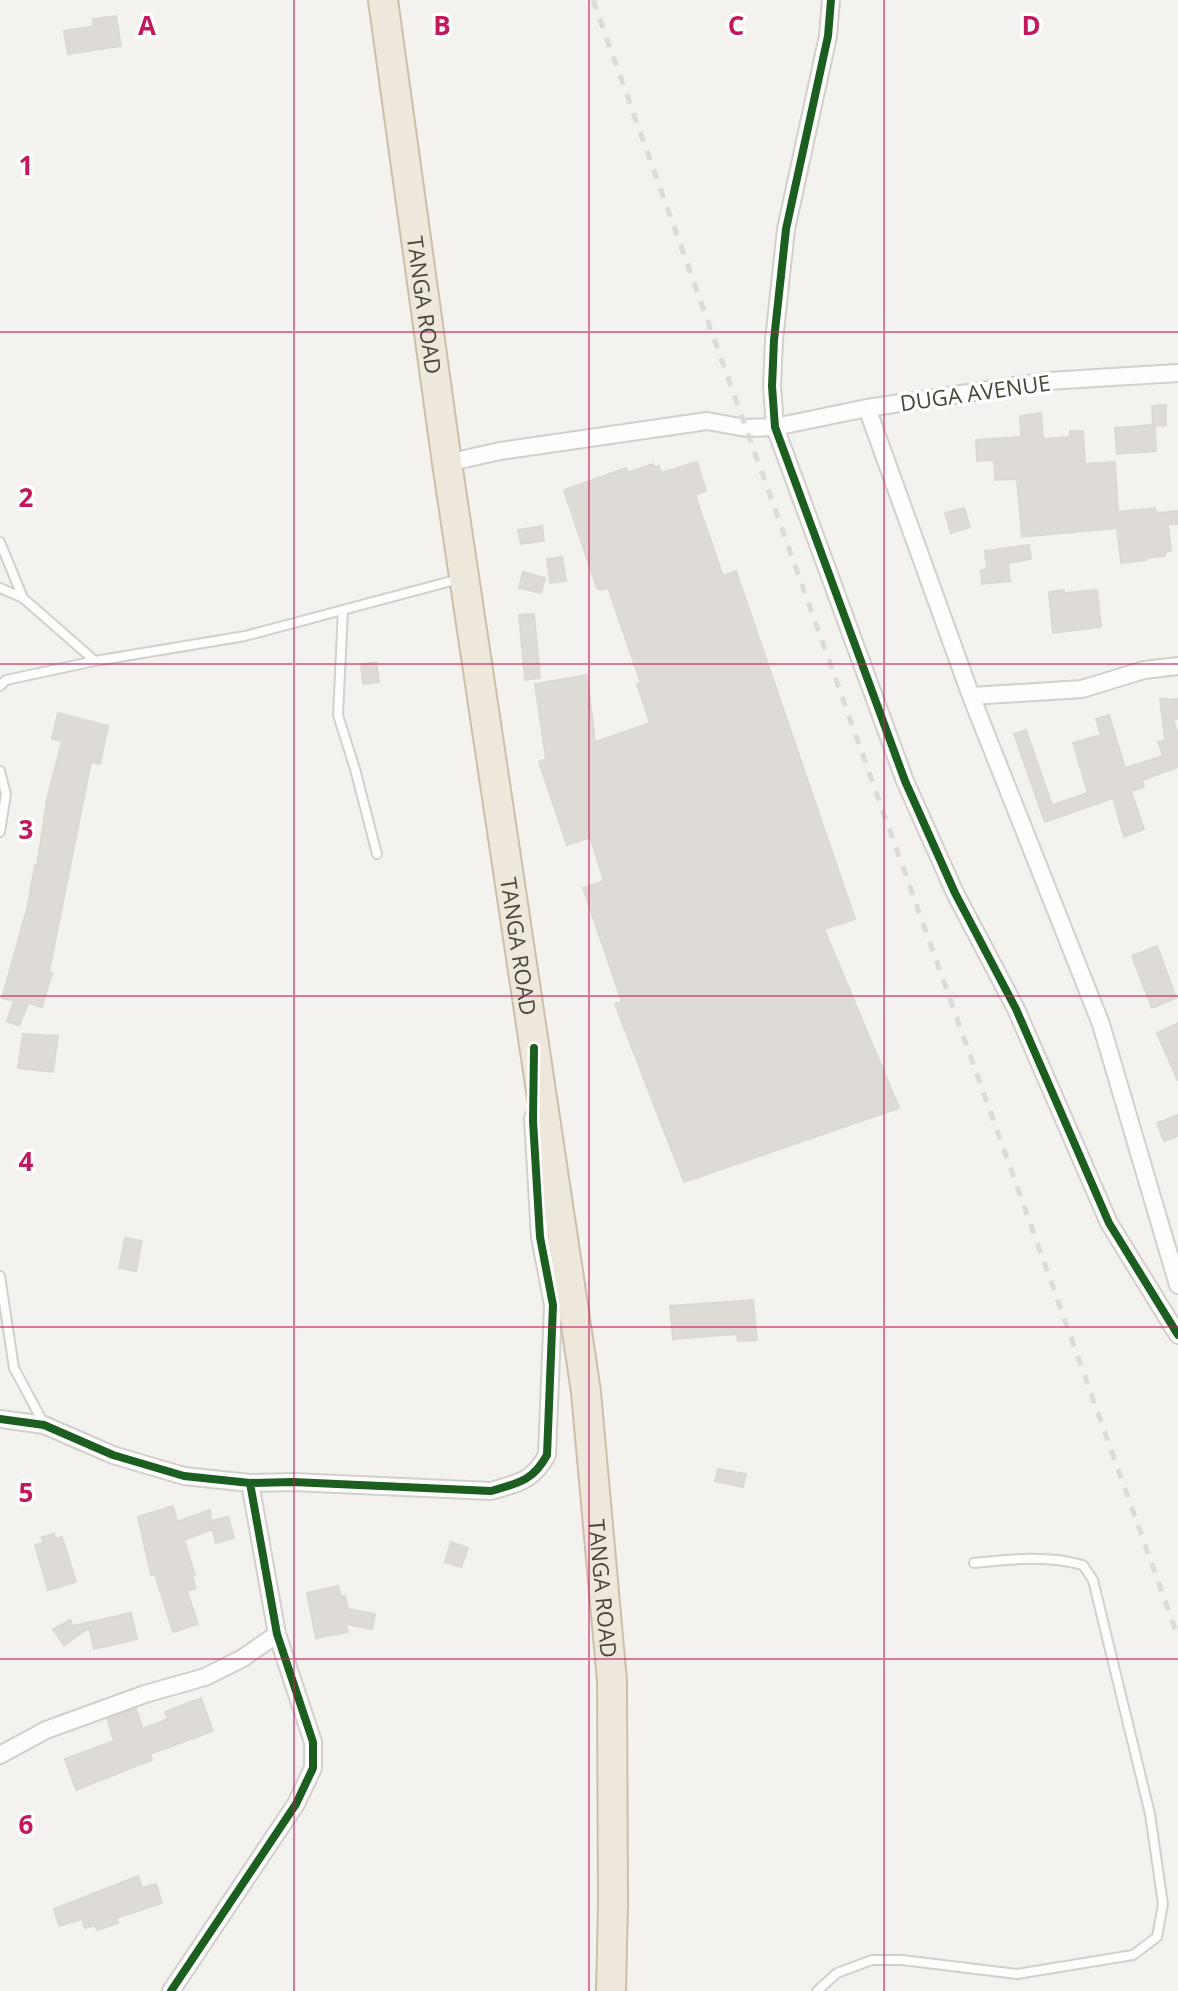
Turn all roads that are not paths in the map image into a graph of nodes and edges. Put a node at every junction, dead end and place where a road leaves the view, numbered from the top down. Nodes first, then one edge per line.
1 (383, 0) edge
2 (831, 0) edge
3 (1178, 373) edge
4 (867, 408) junction
5 (775, 427) junction
6 (447, 463) junction
7 (0, 542) edge
8 (464, 578) junction
9 (0, 588) edge
10 (23, 598) junction
11 (343, 610) junction
12 (95, 661) junction
13 (1178, 666) edge
14 (0, 686) edge
15 (971, 696) junction
16 (0, 771) edge
17 (0, 832) edge
18 (377, 854) dead end
19 (534, 1048) junction
20 (1173, 1257) edge
21 (0, 1276) edge
22 (1178, 1285) edge
23 (1178, 1335) edge
24 (0, 1419) edge
25 (17, 1423) junction
26 (44, 1425) junction
27 (0, 1429) edge
28 (250, 1483) junction
29 (974, 1563) dead end
30 (277, 1634) junction
31 (0, 1755) edge
32 (171, 1991) edge
33 (611, 1991) edge
34 (817, 1991) edge

1 - 6 highway, TANGA ROAD
2 - 5 street
3 - 4 street, DUGA AVENUE
4 - 5 street, DUGA AVENUE
4 - 15 street
5 - 6 street, DUGA AVENUE
5 - 23 street
6 - 8 highway, TANGA ROAD
7 - 10 lane
8 - 11 lane
8 - 19 highway, TANGA ROAD
9 - 10 lane
10 - 12 lane
11 - 12 lane
11 - 18 lane
12 - 14 lane
13 - 15 street
15 - 20 street
16 - 17 lane
19 - 28 street
19 - 33 highway, TANGA ROAD
20 - 22 street
21 - 26 lane
24 - 25 street
25 - 26 street
25 - 27 street
26 - 28 street
28 - 30 street
29 - 34 lane
30 - 31 street
30 - 32 street

